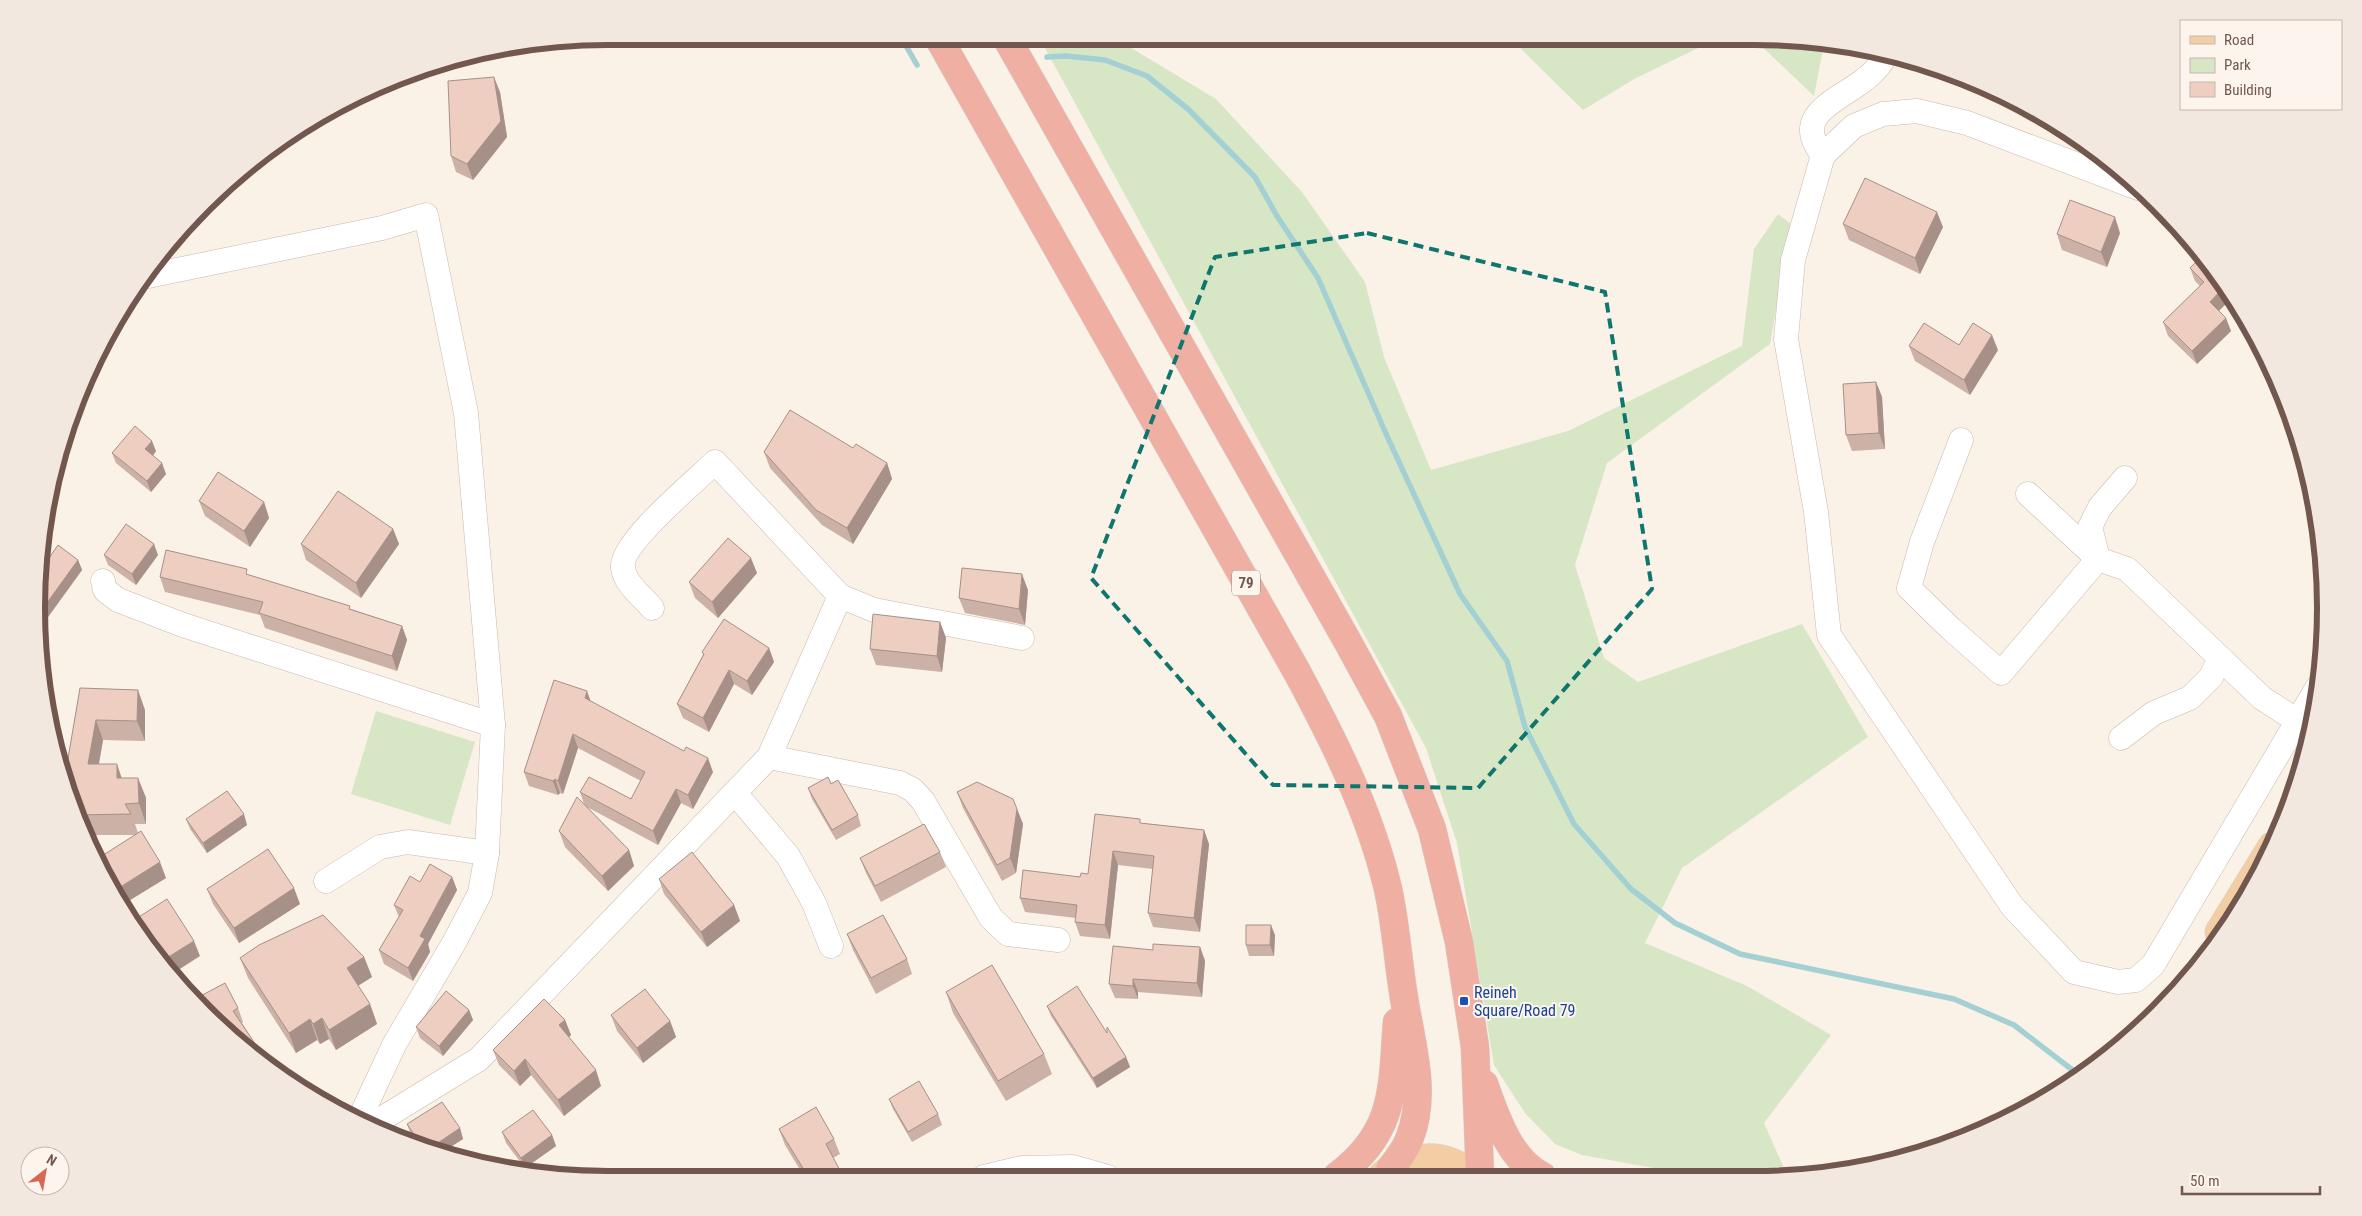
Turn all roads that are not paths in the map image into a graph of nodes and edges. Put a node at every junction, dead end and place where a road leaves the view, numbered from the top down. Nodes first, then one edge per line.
1 (942, 45) edge
2 (1011, 45) edge
3 (1883, 60) edge
4 (1823, 155) junction
5 (2121, 182) edge
6 (154, 275) edge
7 (1960, 440) dead end
8 (2125, 478) dead end
9 (2028, 494) dead end
10 (2098, 560) junction
11 (103, 581) dead end
12 (840, 596) junction
13 (652, 608) dead end
14 (1022, 638) dead end
15 (2220, 658) junction
16 (2308, 706) edge
17 (2299, 722) junction
18 (493, 726) junction
19 (2121, 738) dead end
20 (769, 757) junction
21 (735, 792) junction
22 (488, 853) junction
23 (326, 881) dead end
24 (1058, 940) dead end
25 (831, 946) dead end
26 (1400, 971) junction
27 (1477, 1064) junction
28 (362, 1114) edge
29 (378, 1121) edge
30 (1009, 1171) edge
31 (1087, 1171) edge
32 (1344, 1171) edge
33 (1387, 1171) edge
34 (1390, 1171) edge
35 (1464, 1171) edge
36 (1480, 1171) edge
37 (1533, 1171) edge

1 - 26 highway, 79
2 - 27 highway
3 - 4 street
4 - 5 street
4 - 17 street
6 - 18 street
7 - 10 street
8 - 10 street
9 - 10 street
10 - 15 street
11 - 18 street
12 - 13 street
12 - 14 street
12 - 20 street
15 - 17 street
15 - 19 street
16 - 17 street
18 - 22 street
20 - 21 street
20 - 24 street
21 - 25 street
21 - 29 street
22 - 23 street
22 - 28 street
26 - 32 highway
26 - 33 highway, 79
27 - 36 highway
27 - 37 highway
30 - 31 street
34 - 35 main road

